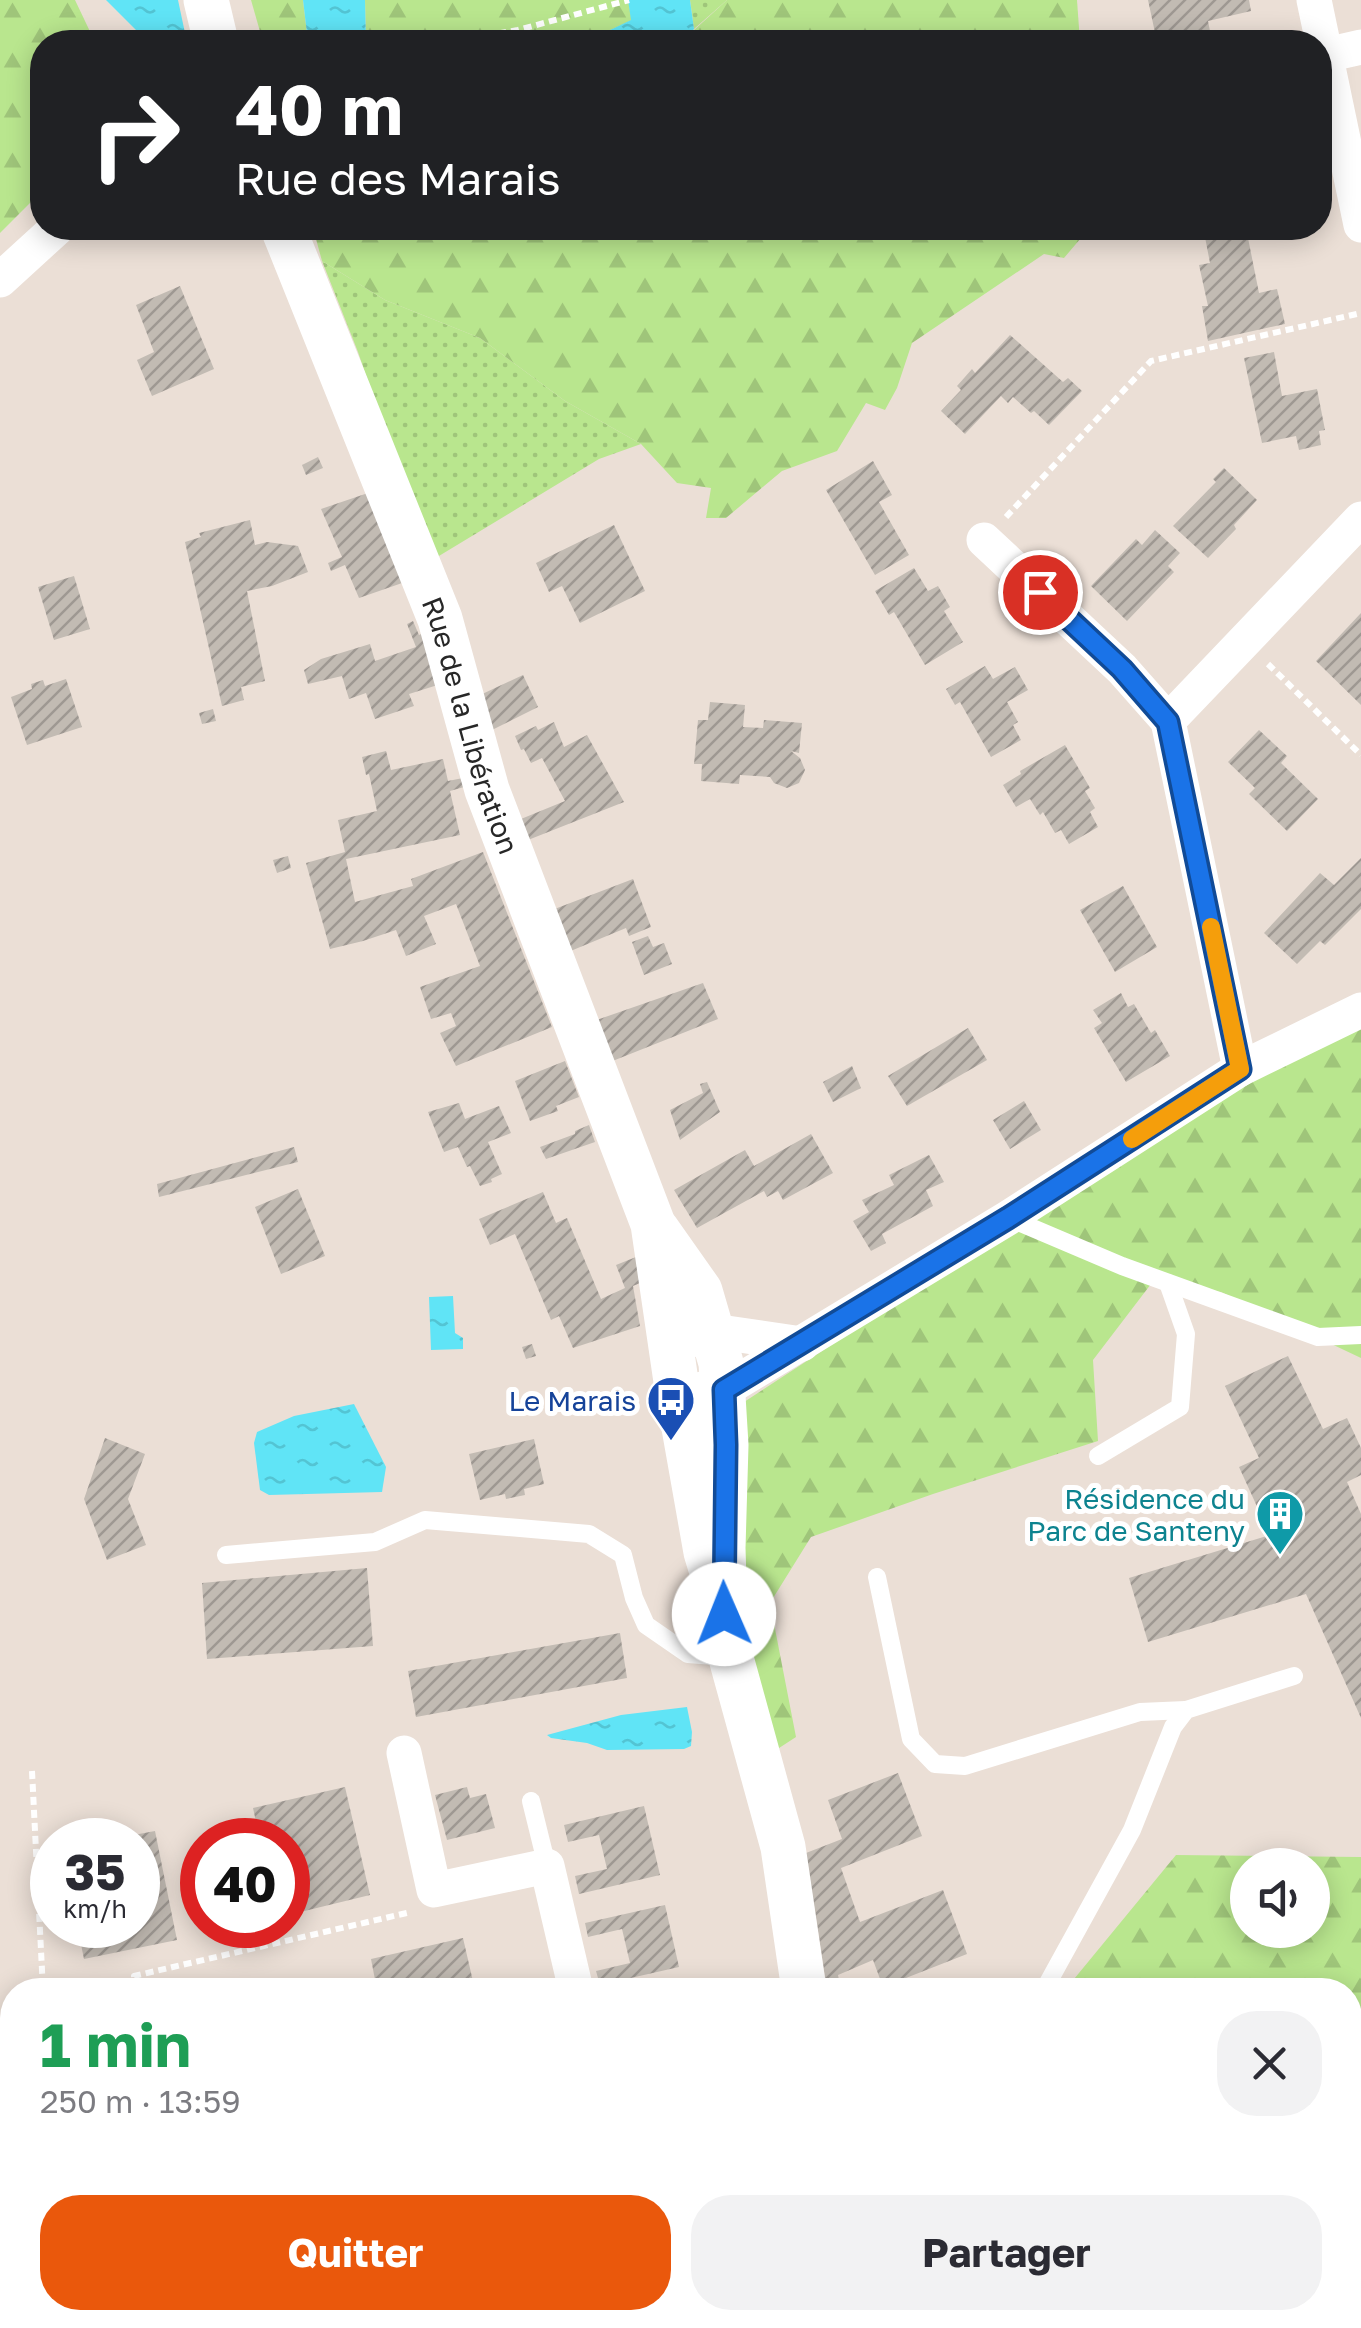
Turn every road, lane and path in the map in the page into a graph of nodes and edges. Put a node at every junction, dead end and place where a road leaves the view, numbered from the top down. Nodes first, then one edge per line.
1 (629, 0) edge
2 (1314, 0) edge
3 (518, 30) edge
4 (1321, 30) edge
5 (1361, 48) edge
6 (1332, 54) edge
7 (1332, 84) edge
8 (1361, 225) edge
9 (44, 240) edge
10 (289, 240) edge
11 (0, 280) edge
12 (1361, 313) edge
13 (1361, 519) edge
14 (984, 540) joint
15 (1246, 642) junction
16 (1168, 722) junction
17 (1361, 755) edge
18 (1361, 1010) edge
19 (1240, 1069) junction
20 (1008, 1218) junction
21 (653, 1224) junction
22 (1168, 1283) junction
23 (713, 1331) junction
24 (1361, 1335) edge
25 (802, 1344) junction
26 (674, 1368) junction
27 (724, 1390) junction
28 (1098, 1456) dead end
29 (226, 1555) dead end
30 (877, 1577) dead end
31 (728, 1636) junction
32 (1294, 1676) dead end
33 (1186, 1710) junction
34 (404, 1753) dead end
35 (32, 1771) dead end
36 (531, 1800) dead end
37 (547, 1866) junction
38 (418, 1910) dead end
39 (42, 1978) edge
40 (134, 1978) edge
41 (573, 1978) edge
42 (802, 1978) edge
43 (1051, 1978) edge

1 - 3 path
2 - 4 street
5 - 6 street
7 - 8 street
9 - 11 street
10 - 21 street, Rue de la Libération
12 - 14 path
13 - 15 street
14 - 16 street
15 - 16 street
15 - 17 path
16 - 19 street
18 - 19 street
19 - 20 street
20 - 22 lane
20 - 25 street
21 - 23 street, Rue de la Libération
21 - 26 street, Rue de la Libération
22 - 24 lane
22 - 28 lane
23 - 25 street
23 - 26 street
23 - 27 street, Rue de la Libération
25 - 27 street
26 - 27 street
26 - 31 street, Rue de la Libération
27 - 31 street, Rue de la Libération
29 - 31 lane
30 - 33 lane
31 - 42 street, Rue de la Libération
32 - 33 lane
33 - 43 lane
34 - 37 street
35 - 39 path
36 - 37 lane
37 - 41 street
38 - 40 path

